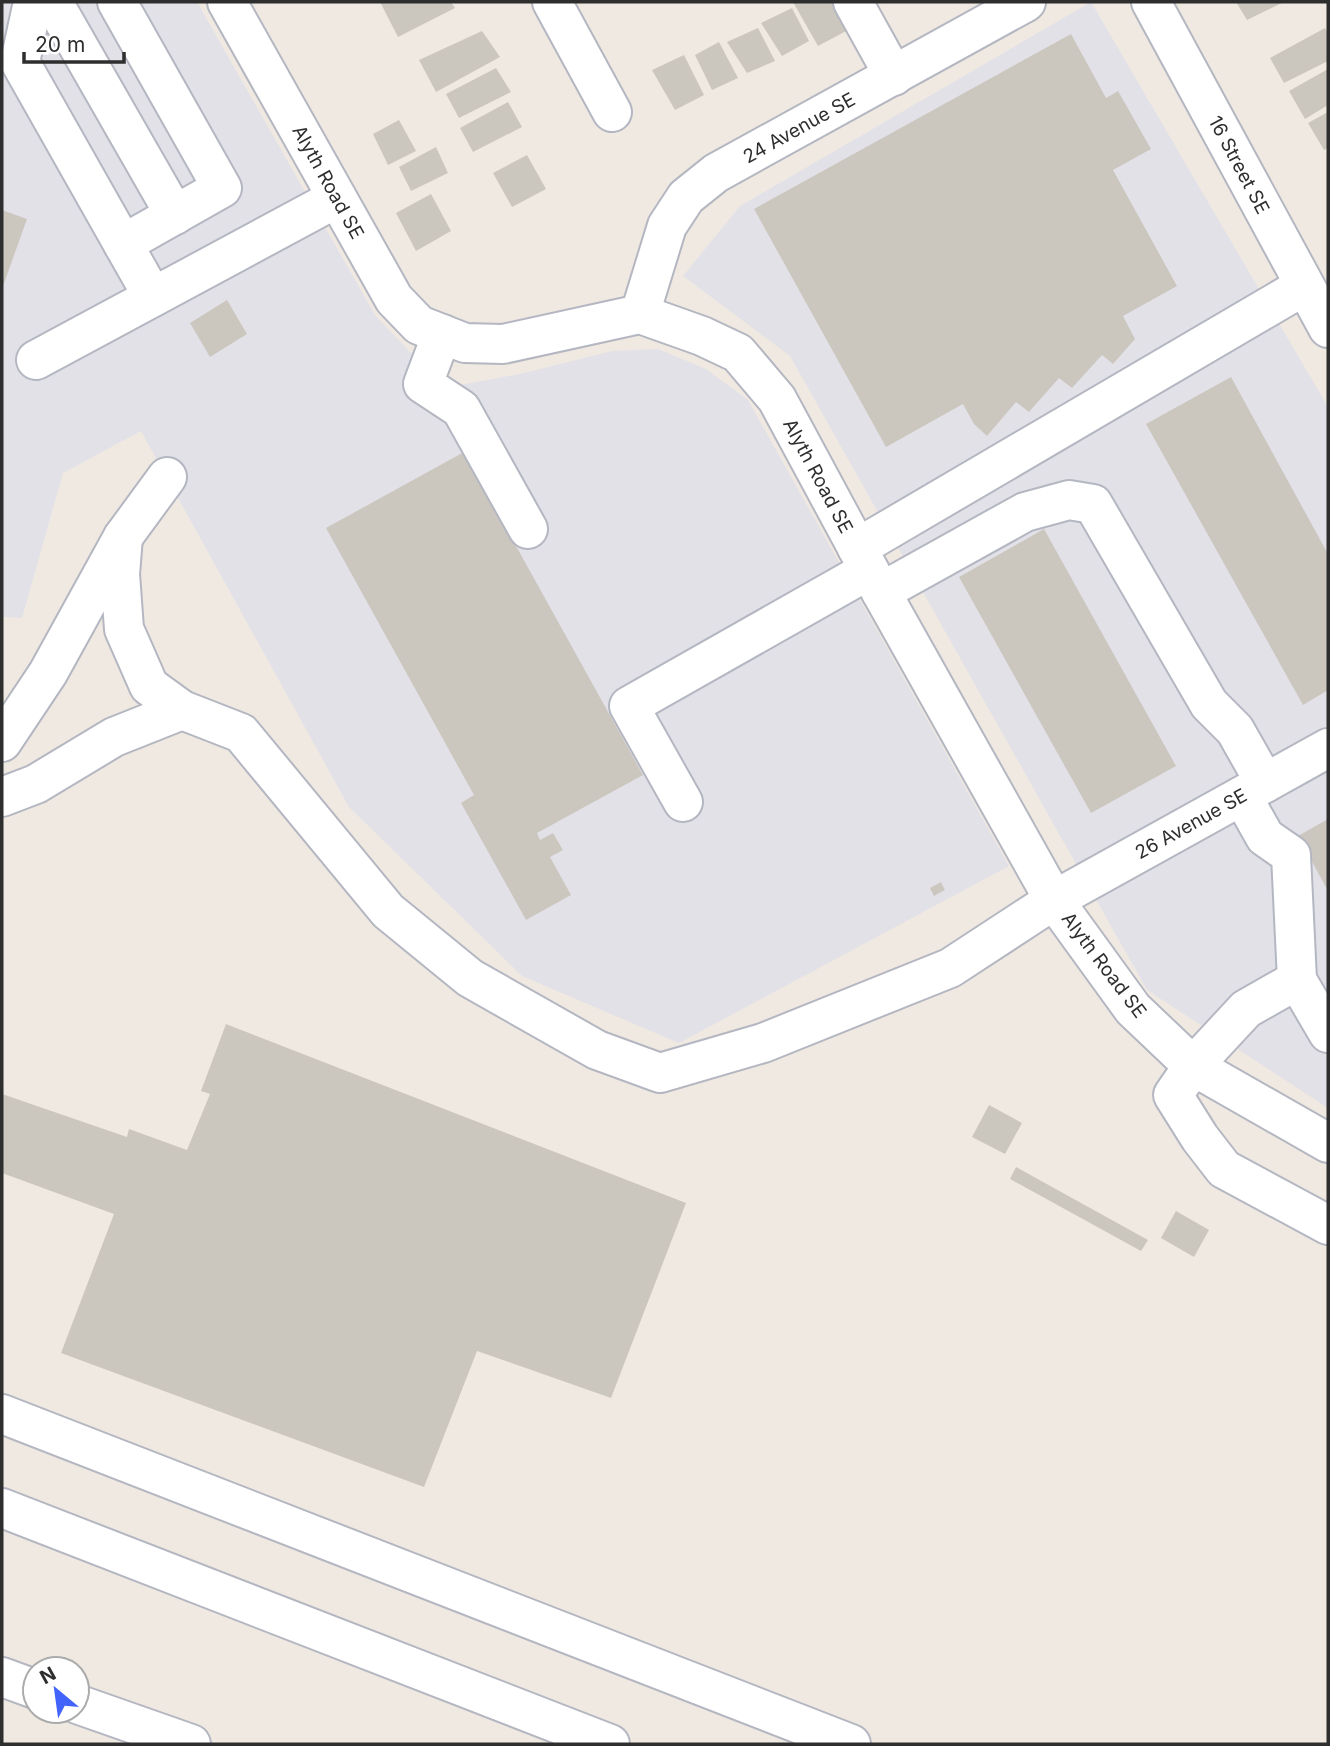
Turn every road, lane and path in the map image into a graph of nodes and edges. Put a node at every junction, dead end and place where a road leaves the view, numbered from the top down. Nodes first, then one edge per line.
1 (33, 2) edge
2 (53, 2) edge
3 (117, 2) edge
4 (227, 2) edge
5 (853, 2) edge
6 (1026, 2) edge
7 (1151, 2) edge
8 (559, 4) edge
9 (894, 76) junction
10 (612, 112) dead end
11 (337, 198) junction
12 (174, 215) junction
13 (123, 244) junction
14 (1304, 286) junction
15 (153, 298) junction
16 (640, 314) junction
17 (1328, 328) edge
18 (442, 334) junction
19 (36, 360) dead end
20 (167, 477) dead end
21 (528, 529) dead end
22 (123, 537) junction
23 (869, 570) junction
24 (182, 710) junction
25 (2, 742) edge
26 (1328, 748) edge
27 (1254, 790) junction
28 (2, 797) edge
29 (683, 802) dead end
30 (1055, 900) junction
31 (1297, 980) junction
32 (1328, 1032) edge
33 (1193, 1066) junction
34 (1328, 1143) edge
35 (1328, 1225) edge
36 (2, 1415) edge
37 (2, 1508) edge
38 (2, 1677) edge
39 (21, 1684) edge
40 (91, 1709) edge
41 (191, 1744) edge
42 (610, 1744) edge
43 (851, 1744) edge

1 - 13 street
2 - 12 street
3 - 12 street
4 - 11 street, Alyth Road SE
5 - 9 street
6 - 9 street, 24 Avenue SE
7 - 14 street, 16 Street SE
8 - 10 street
9 - 16 street, 24 Avenue SE
11 - 15 street
11 - 18 street, Alyth Road SE
12 - 13 street
13 - 15 street
14 - 17 street, 16 Street SE
14 - 23 street
15 - 19 street
16 - 18 street, Alyth Road SE
16 - 23 street, Alyth Road SE
18 - 21 street
20 - 22 street
22 - 24 street, 26 Avenue SE
22 - 25 street
23 - 27 street
23 - 29 street
23 - 30 street, Alyth Road SE
24 - 28 street
24 - 30 street, 26 Avenue SE
26 - 27 street, 26 Avenue SE
27 - 30 street, 26 Avenue SE
27 - 31 street
30 - 33 street, Alyth Road SE
31 - 32 street
31 - 33 street
33 - 34 street, Alyth Road SE
33 - 35 street
36 - 43 street
37 - 42 street
38 - 39 street
40 - 41 street

